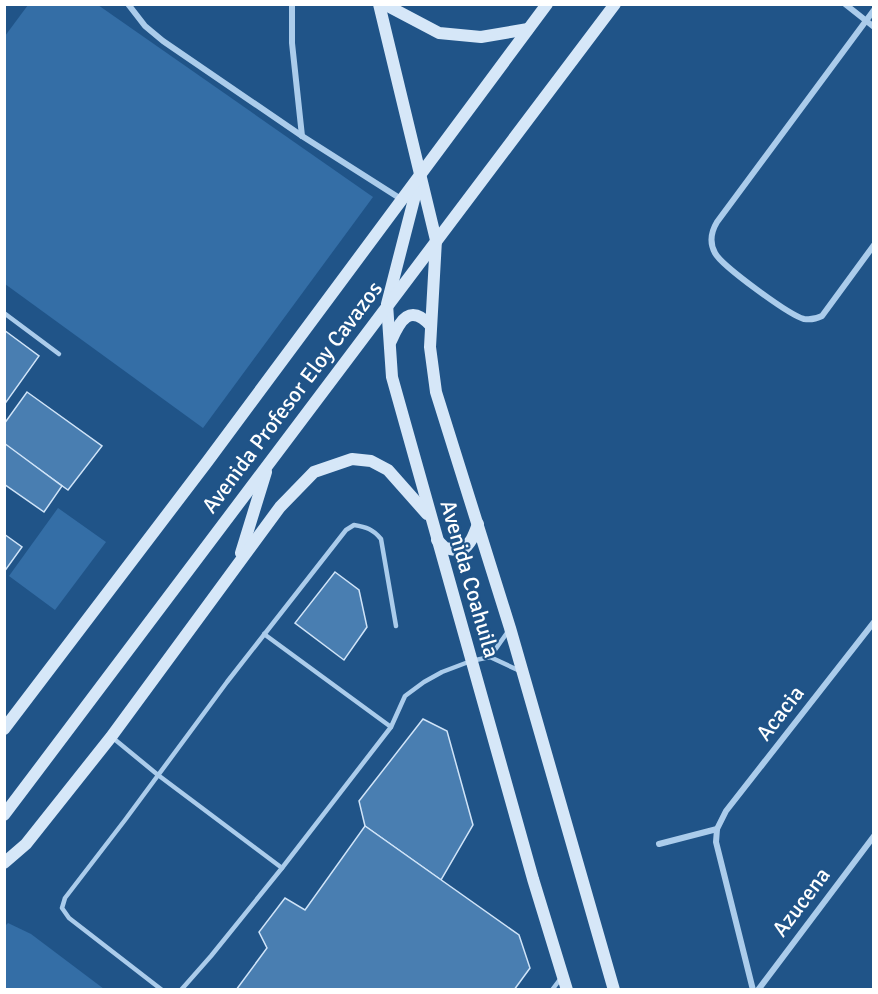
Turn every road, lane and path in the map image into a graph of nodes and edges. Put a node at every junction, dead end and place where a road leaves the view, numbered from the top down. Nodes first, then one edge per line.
1 (128, 4) edge
2 (292, 4) edge
3 (381, 4) edge
4 (615, 4) edge
5 (845, 4) edge
6 (546, 5) edge
7 (873, 10) edge
8 (867, 20) junction
9 (873, 27) edge
10 (528, 29) junction
11 (302, 136) junction
12 (420, 176) junction
13 (401, 200) junction
14 (436, 240) junction
15 (873, 245) edge
16 (387, 304) junction
17 (4, 313) edge
18 (431, 326) junction
19 (389, 345) junction
20 (59, 354) dead end
21 (269, 462) junction
22 (430, 518) junction
23 (478, 524) junction
24 (436, 539) junction
25 (238, 562) junction
26 (873, 622) edge
27 (396, 626) dead end
28 (510, 628) junction
29 (264, 634) junction
30 (490, 657) junction
31 (471, 662) junction
32 (523, 672) junction
33 (391, 728) junction
34 (4, 729) edge
35 (111, 737) junction
36 (158, 775) junction
37 (4, 815) edge
38 (717, 829) junction
39 (873, 836) edge
40 (658, 844) dead end
41 (4, 863) edge
42 (282, 868) junction
43 (563, 975) junction
44 (162, 990) edge
45 (181, 990) edge
46 (552, 990) edge
47 (567, 990) edge
48 (614, 990) edge
49 (753, 990) edge
50 (758, 990) edge

1 - 11 street
2 - 11 street
3 - 10 main road
3 - 12 main road, Avenida Coahuila
4 - 14 main road, Avenida Profesor Eloy Cavazos
5 - 8 street
6 - 10 main road, Avenida Profesor Eloy Cavazos
7 - 8 street
8 - 9 street
8 - 15 street
10 - 12 main road, Avenida Profesor Eloy Cavazos
11 - 13 street
12 - 13 main road, Avenida Profesor Eloy Cavazos
12 - 14 main road, Avenida Coahuila
12 - 16 main road, Avenida Coahuila
13 - 34 main road, Avenida Profesor Eloy Cavazos
14 - 16 main road, Avenida Profesor Eloy Cavazos
14 - 18 main road, Avenida Coahuila
16 - 19 main road, Avenida Coahuila
16 - 21 main road, Avenida Profesor Eloy Cavazos
17 - 20 lane
18 - 19 main road
18 - 23 main road, Avenida Coahuila
19 - 22 main road, Avenida Coahuila
21 - 25 main road
21 - 37 main road, Avenida Profesor Eloy Cavazos
22 - 24 main road, Avenida Coahuila
22 - 25 main road
23 - 24 main road
23 - 28 main road, Avenida Coahuila
24 - 31 main road, Avenida Coahuila
25 - 35 main road
26 - 38 street, Acacia
27 - 29 lane
28 - 30 lane
28 - 32 main road, Avenida Coahuila
29 - 33 lane
29 - 36 lane
30 - 31 lane
30 - 32 lane
31 - 33 lane
31 - 43 main road, Avenida Coahuila
32 - 48 main road, Avenida Coahuila
33 - 42 lane
35 - 36 lane
35 - 41 main road
36 - 42 lane
36 - 44 lane
38 - 40 street
38 - 49 street
39 - 50 street, Azucena
42 - 45 lane
43 - 46 lane
43 - 47 main road, Avenida Coahuila

